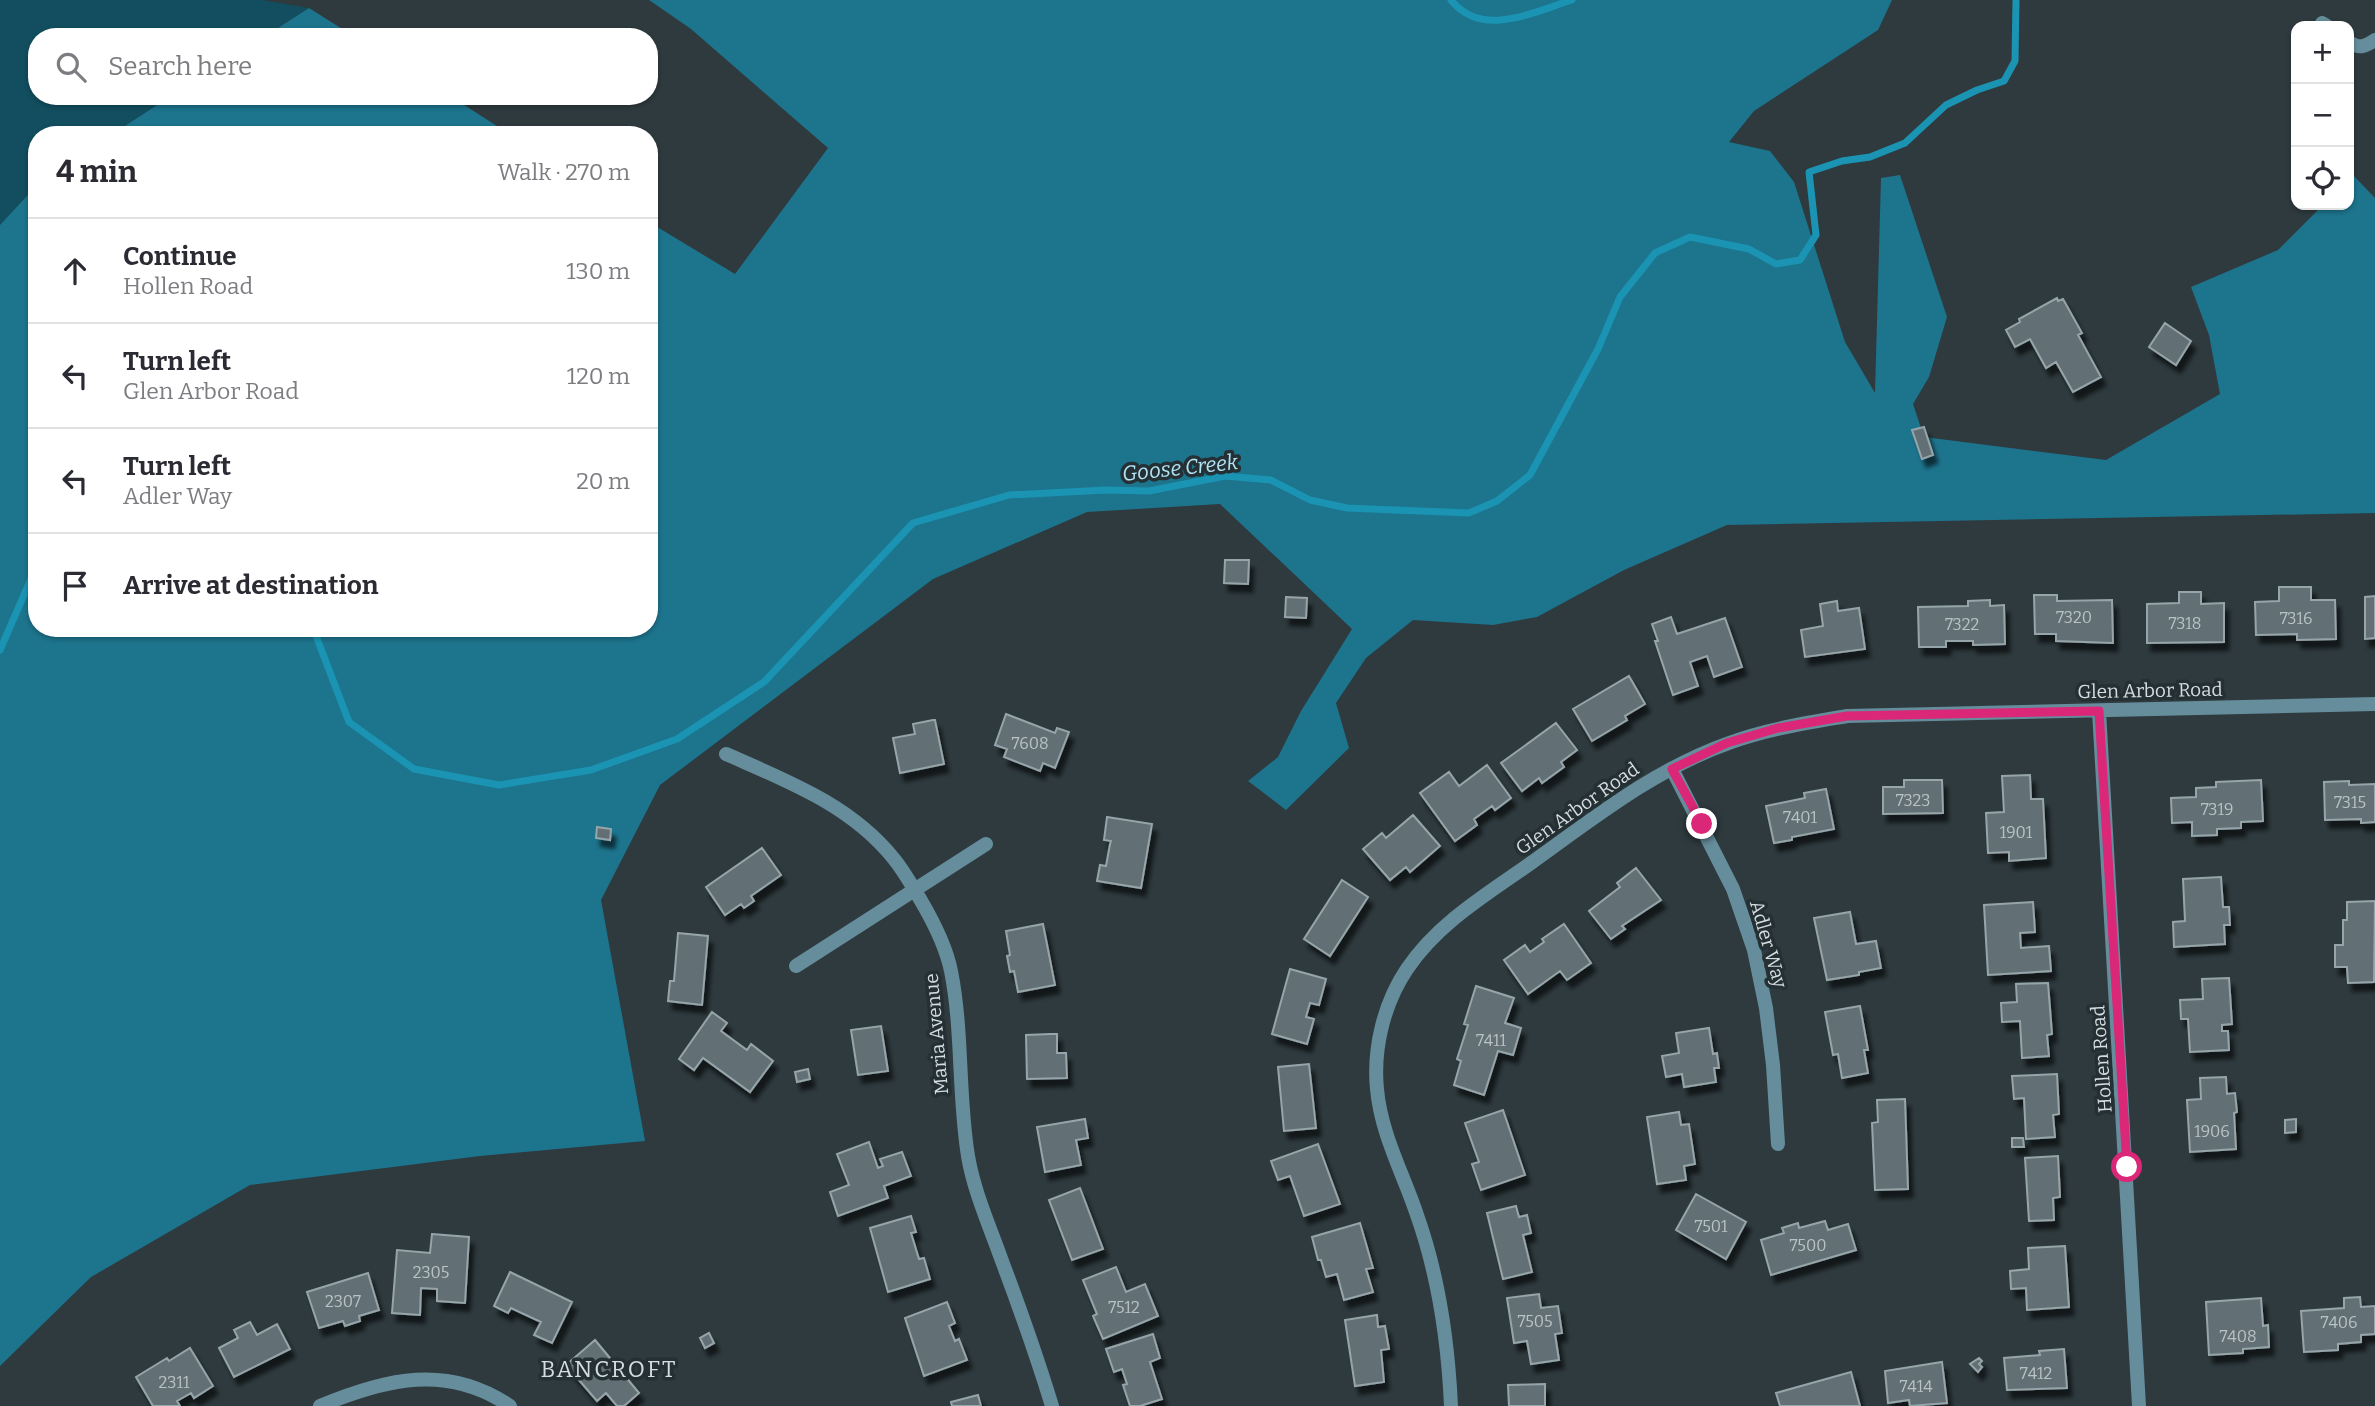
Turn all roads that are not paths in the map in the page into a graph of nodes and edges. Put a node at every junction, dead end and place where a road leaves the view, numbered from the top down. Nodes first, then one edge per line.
1 (2375, 40) edge
2 (2354, 46) edge
3 (2375, 704) edge
4 (2099, 711) junction
5 (726, 754) dead end
6 (1672, 769) junction
7 (986, 844) dead end
8 (914, 890) junction
9 (796, 965) dead end
10 (1778, 1144) dead end
11 (320, 1406) edge
12 (510, 1406) edge
13 (1052, 1406) edge
14 (1451, 1406) edge
15 (2139, 1406) edge

1 - 2 street
3 - 4 street, Glen Arbor Road
4 - 6 street, Glen Arbor Road
4 - 15 street, Hollen Road
5 - 8 street, Maria Avenue
6 - 10 street, Adler Way
6 - 14 street, Glen Arbor Road
7 - 8 street
8 - 9 street
8 - 13 street, Maria Avenue
11 - 12 street

